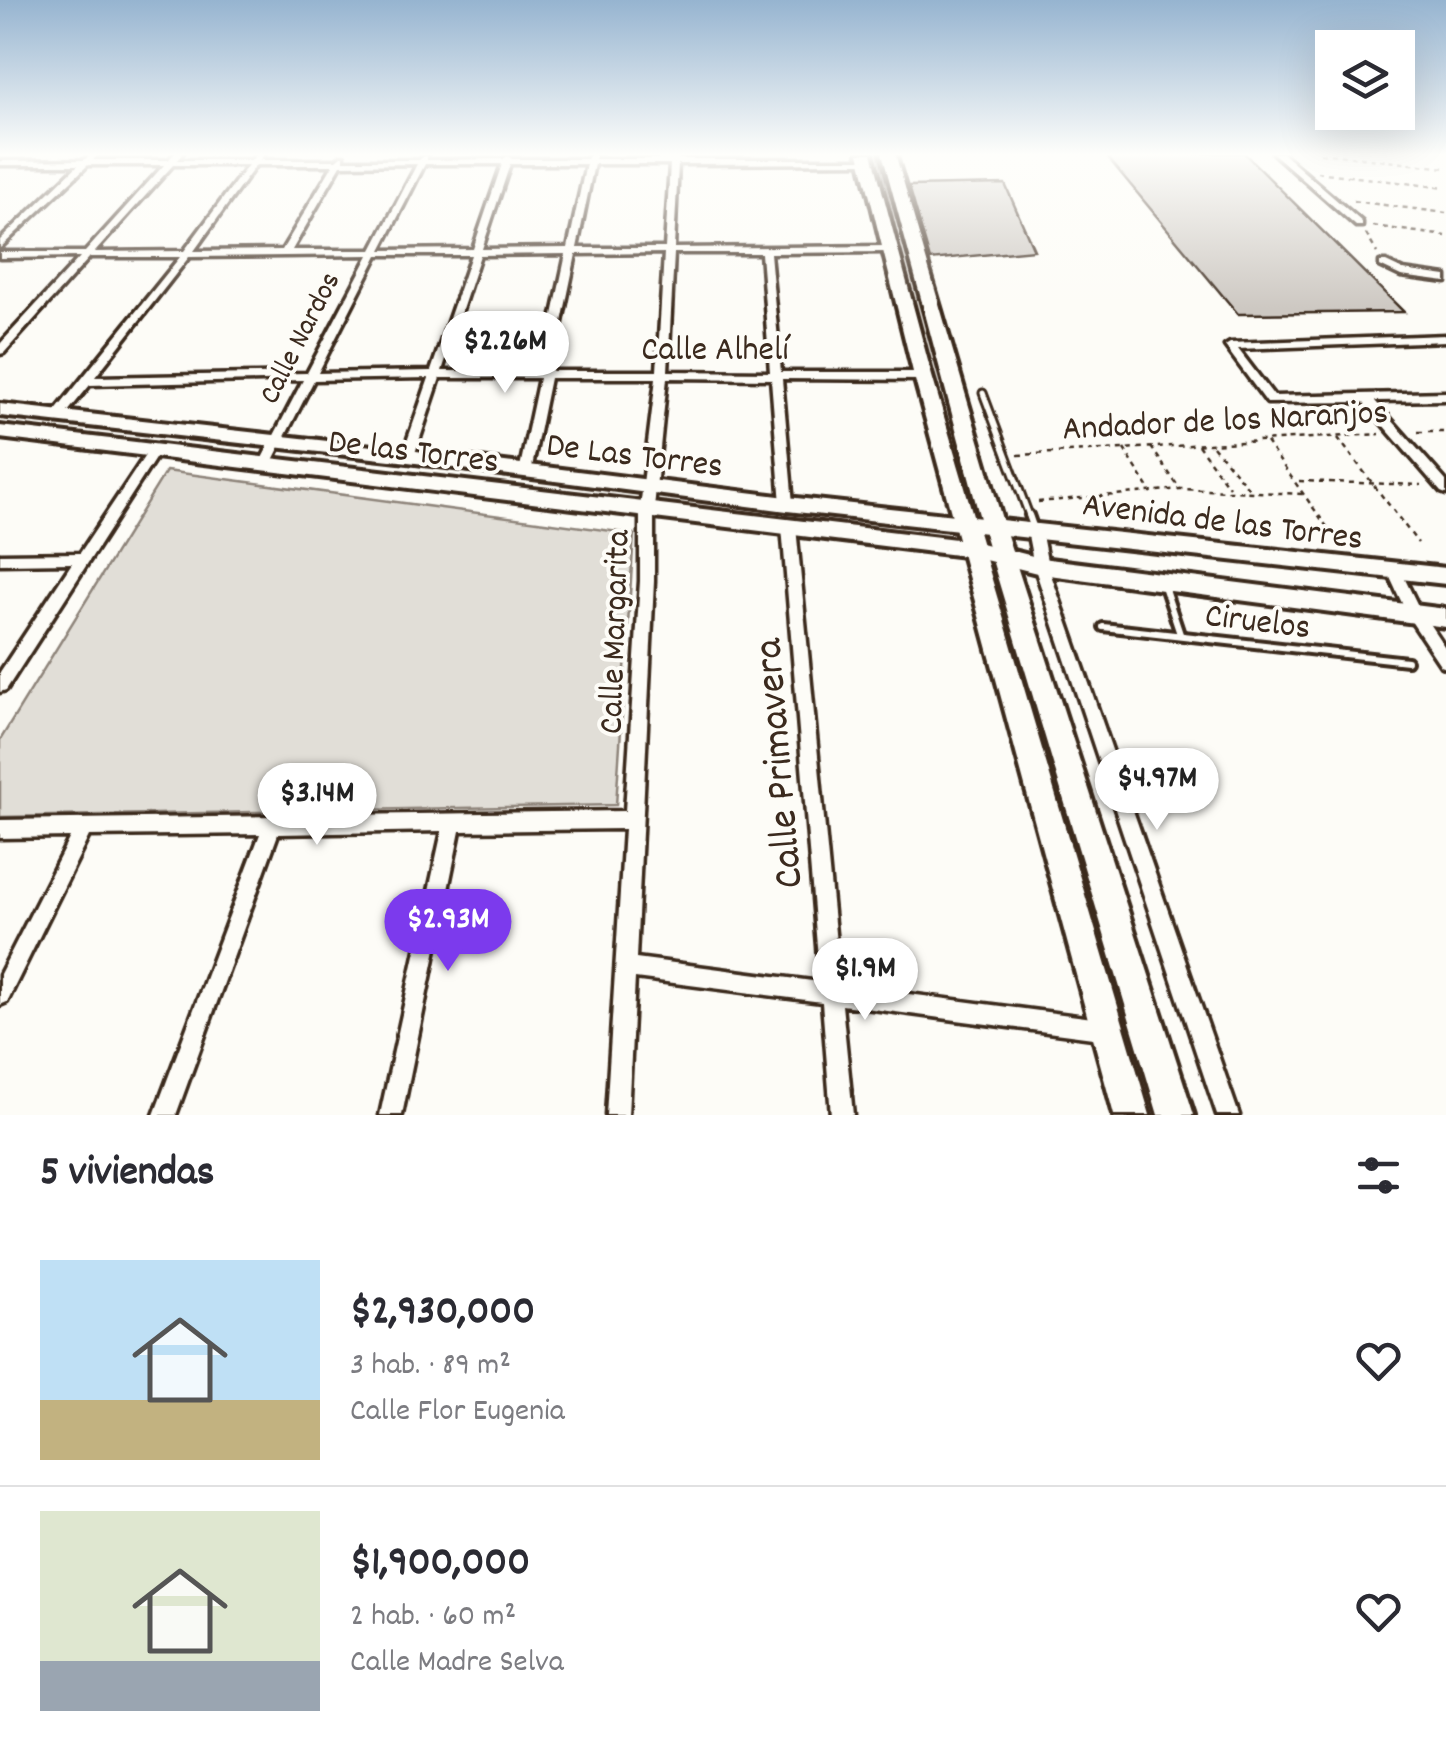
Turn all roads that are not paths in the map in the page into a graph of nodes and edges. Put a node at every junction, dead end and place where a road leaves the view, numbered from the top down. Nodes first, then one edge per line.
1 (41, 205) edge
2 (133, 205) edge
3 (223, 205) edge
4 (313, 205) edge
5 (399, 205) edge
6 (491, 205) edge
7 (582, 205) edge
8 (671, 205) edge
9 (881, 205) edge
10 (889, 205) edge
11 (1337, 205) edge
12 (1359, 224) road end
13 (0, 245) edge
14 (888, 249) junction
15 (572, 250) junction
16 (765, 250) junction
17 (475, 251) junction
18 (668, 251) junction
19 (286, 252) junction
20 (375, 252) junction
21 (187, 254) junction
22 (0, 255) edge
23 (88, 256) junction
24 (1383, 264) road end
25 (1446, 280) edge
26 (1446, 338) edge
27 (0, 351) edge
28 (434, 374) junction
29 (662, 374) junction
30 (775, 374) junction
31 (312, 375) junction
32 (548, 376) junction
33 (922, 376) junction
34 (88, 381) junction
35 (983, 393) dead end
36 (1446, 396) edge
37 (1366, 398) junction
38 (0, 410) edge
39 (58, 416) junction
40 (0, 432) edge
41 (279, 441) junction
42 (154, 451) junction
43 (408, 456) junction
44 (265, 464) junction
45 (525, 472) junction
46 (1444, 487) edge
47 (650, 488) junction
48 (787, 504) junction
49 (647, 508) junction
50 (964, 523) junction
51 (993, 526) junction
52 (789, 527) junction
53 (1034, 530) junction
54 (973, 549) junction
55 (1004, 557) junction
56 (0, 558) edge
57 (84, 558) junction
58 (1041, 566) junction
59 (1394, 571) junction
60 (1446, 576) edge
61 (1162, 580) junction
62 (1414, 614) junction
63 (1446, 618) edge
64 (1103, 627) dead end
65 (1180, 634) junction
66 (1446, 661) edge
67 (1407, 662) dead end
68 (0, 685) edge
69 (634, 820) junction
70 (454, 823) junction
71 (272, 825) junction
72 (84, 828) junction
73 (0, 830) edge
74 (628, 968) junction
75 (831, 994) junction
76 (0, 995) edge
77 (1110, 1030) junction
78 (165, 1115) edge
79 (392, 1115) edge
80 (617, 1115) edge
81 (842, 1115) edge
82 (1132, 1115) edge
83 (1176, 1115) edge
84 (1228, 1115) edge

1 - 13 street
2 - 23 street
3 - 21 street
4 - 19 street
5 - 20 street, Calle Nardos
6 - 17 street
7 - 15 street
8 - 18 street, Calle Margarita
9 - 14 main road
10 - 51 main road
11 - 12 street
14 - 16 street
14 - 33 main road
15 - 17 street
15 - 18 street
15 - 32 street
16 - 18 street
16 - 30 street
17 - 20 street
17 - 28 street
18 - 29 street, Calle Margarita
19 - 20 street
19 - 21 street
20 - 31 street, Calle Nardos
21 - 23 street
21 - 34 street
22 - 23 street
23 - 27 street
24 - 25 street
26 - 37 street
28 - 31 street, Calle Alhelí
28 - 32 street, Calle Alhelí
28 - 43 street
29 - 30 street, Calle Alhelí
29 - 32 street, Calle Alhelí
29 - 47 street, Calle Margarita
30 - 33 street, Calle Alhelí
30 - 48 street
31 - 34 street, Calle Alhelí
31 - 41 street, Calle Nardos
32 - 45 street
33 - 50 main road
34 - 39 street
35 - 53 lane
36 - 37 street
37 - 46 street
38 - 39 street, De Las Torres
39 - 41 street, De Las Torres
40 - 42 street, De las Torres
41 - 43 street, De Las Torres
41 - 44 street, De las Torres
42 - 44 street, De las Torres
42 - 57 street
43 - 45 street, De Las Torres
44 - 49 street, De las Torres
45 - 47 street, De Las Torres
47 - 48 street, De Las Torres
47 - 49 street, Calle Margarita
48 - 50 street, De Las Torres
49 - 52 street, De las Torres
49 - 69 street, Calle Margarita
50 - 51 street, Avenida de las Torres
50 - 54 main road
51 - 53 street, Avenida de las Torres
51 - 55 main road
52 - 54 street, De las Torres
52 - 75 street, Calle Primavera
53 - 58 street
53 - 59 street, Avenida de las Torres
54 - 55 street, De las Torres
54 - 77 main road
55 - 58 street, Avenida de las Torres
55 - 83 main road
56 - 57 street
57 - 68 street
58 - 61 street, Avenida de las Torres
58 - 84 street
59 - 60 street, Avenida de las Torres
59 - 62 street
61 - 62 street, Avenida de las Torres
61 - 65 lane
62 - 63 street, Avenida de las Torres
62 - 66 street
64 - 65 lane, Ciruelos
65 - 67 lane, Ciruelos
69 - 70 street
69 - 74 street, Calle Margarita
70 - 71 street
70 - 79 street
71 - 72 street
71 - 78 street
72 - 73 street
72 - 76 street
74 - 75 street
74 - 80 street, Calle Margarita
75 - 77 street
75 - 81 street, Calle Primavera
77 - 82 main road

